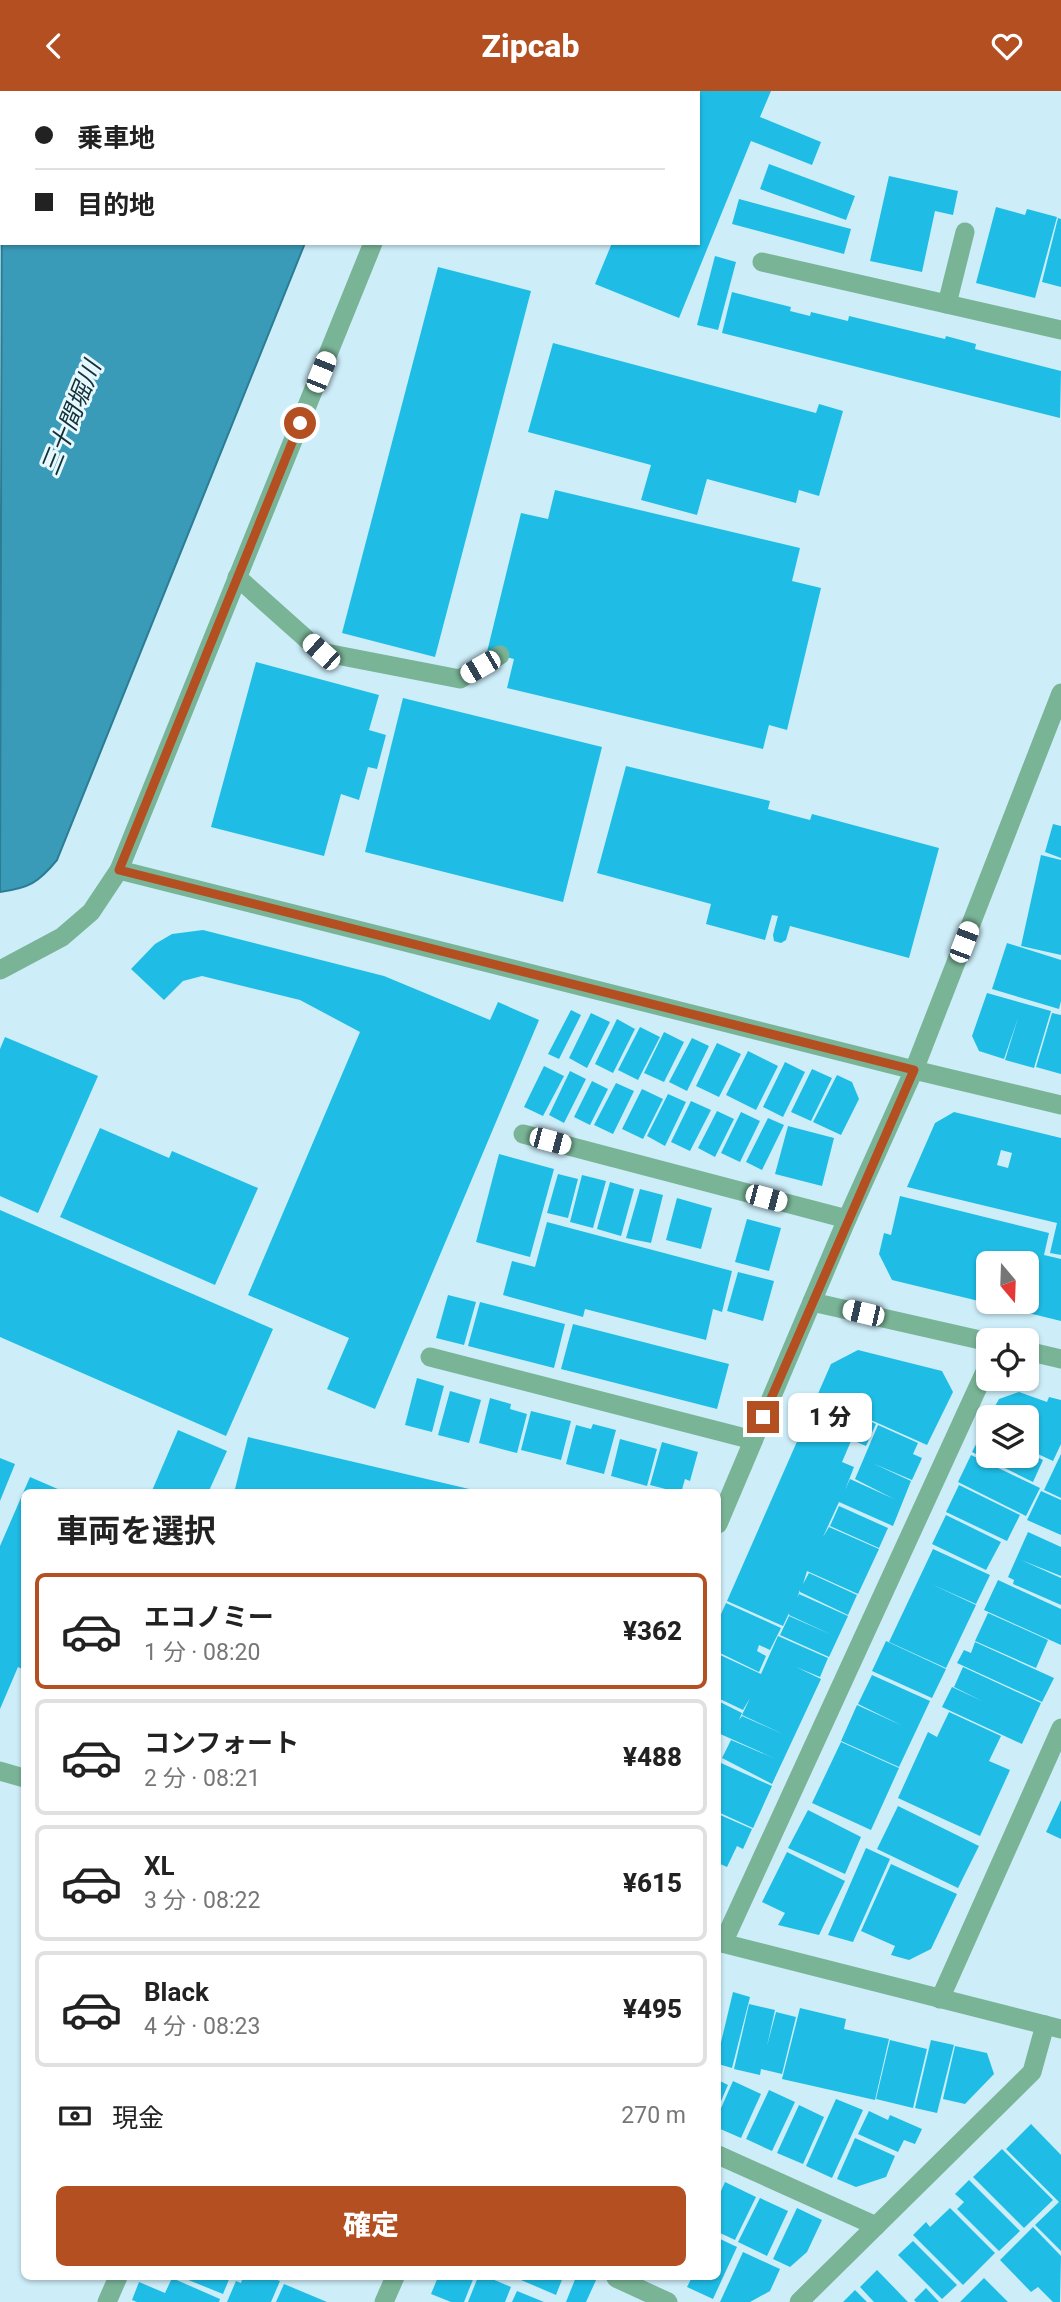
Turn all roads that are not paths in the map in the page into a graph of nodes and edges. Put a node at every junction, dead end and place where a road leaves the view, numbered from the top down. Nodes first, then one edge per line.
1 (965, 232) dead end
2 (372, 245) edge
3 (762, 262) dead end
4 (947, 304) junction
5 (1061, 330) edge
6 (237, 577) junction
7 (500, 655) dead end
8 (1061, 693) edge
9 (119, 870) junction
10 (0, 970) edge
11 (914, 1070) junction
12 (1061, 1105) edge
13 (523, 1134) dead end
14 (848, 1219) junction
15 (812, 1301) junction
16 (976, 1339) edge
17 (1039, 1354) edge
18 (430, 1357) dead end
19 (1061, 1360) edge
20 (976, 1391) edge
21 (753, 1440) junction
22 (721, 1517) edge
23 (1061, 1728) edge
24 (0, 1771) edge
25 (21, 1777) edge
26 (721, 1940) edge
27 (721, 1942) edge
28 (940, 1999) junction
29 (1053, 2027) edge
30 (721, 2156) edge
31 (876, 2225) junction
32 (117, 2280) edge
33 (394, 2280) edge
34 (620, 2280) edge
35 (107, 2302) edge
36 (384, 2302) edge
37 (668, 2302) edge
38 (799, 2302) edge

1 - 4 street
2 - 6 street
3 - 4 street
4 - 5 street
6 - 7 street
6 - 9 street
8 - 11 street
9 - 10 street
9 - 11 street
11 - 12 street
11 - 14 street
13 - 14 street
14 - 15 street
15 - 16 street
15 - 21 street
17 - 19 street
18 - 21 street
20 - 26 street
21 - 22 street
23 - 28 street
24 - 25 street
27 - 28 street
28 - 29 street
29 - 31 street
30 - 31 street
31 - 38 street
32 - 35 street
33 - 36 street
34 - 37 street

